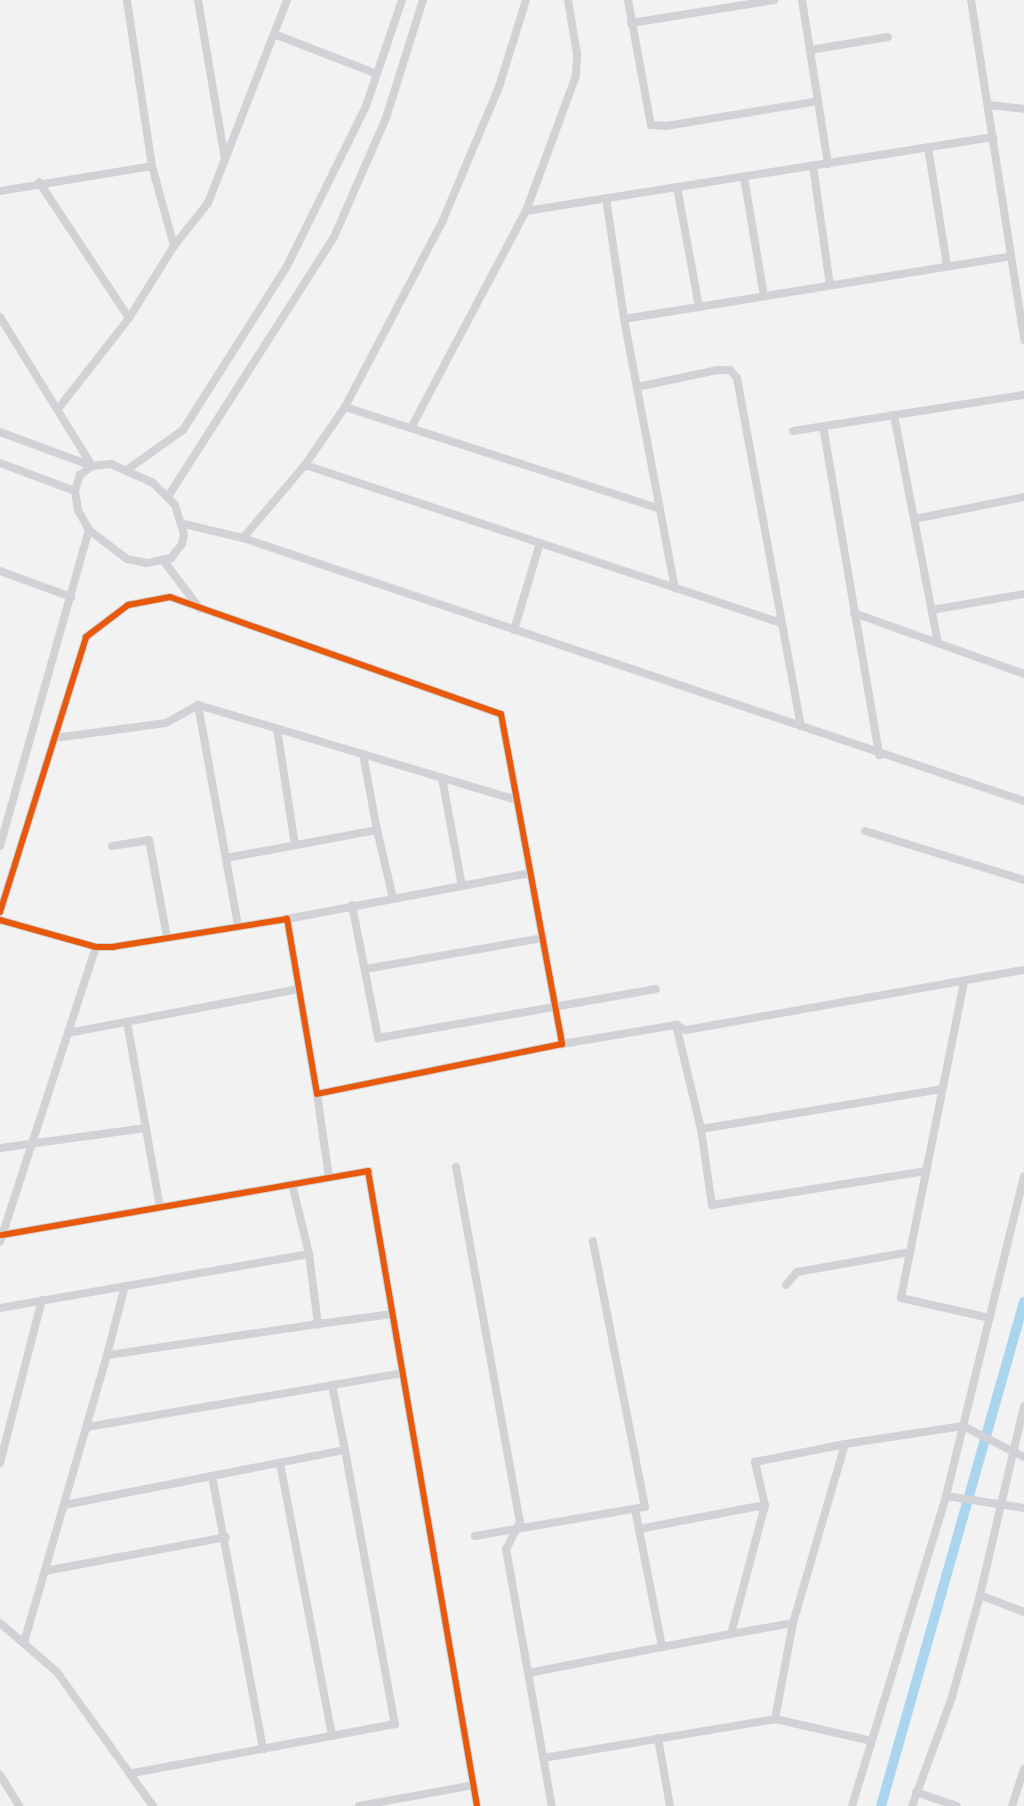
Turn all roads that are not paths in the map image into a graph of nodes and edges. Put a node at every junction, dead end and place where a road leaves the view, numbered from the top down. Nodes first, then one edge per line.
1 (127, 0) edge
2 (198, 0) edge
3 (287, 0) edge
4 (402, 0) edge
5 (423, 0) edge
6 (526, 0) edge
7 (568, 0) edge
8 (627, 0) edge
9 (774, 0) edge
10 (802, 0) edge
11 (971, 0) edge
12 (631, 23) junction
13 (274, 34) junction
14 (888, 37) dead end
15 (810, 50) junction
16 (377, 74) junction
17 (818, 101) junction
18 (988, 105) junction
19 (1024, 109) edge
20 (993, 137) junction
21 (928, 147) junction
22 (225, 159) junction
23 (828, 164) junction
24 (152, 165) junction
25 (813, 166) junction
26 (744, 177) junction
27 (39, 182) junction
28 (677, 187) junction
29 (0, 191) edge
30 (606, 198) junction
31 (526, 211) junction
32 (174, 246) junction
33 (1011, 256) junction
34 (947, 266) junction
35 (830, 285) junction
36 (764, 296) junction
37 (699, 307) junction
38 (0, 317) edge
39 (129, 318) junction
40 (624, 319) junction
41 (1024, 340) edge
42 (637, 387) junction
43 (1024, 395) edge
44 (345, 407) junction
45 (58, 409) junction
46 (894, 415) junction
47 (823, 426) junction
48 (411, 428) junction
49 (793, 431) dead end
50 (0, 432) edge
51 (0, 463) edge
52 (305, 465) junction
53 (92, 466) junction
54 (128, 469) junction
55 (75, 491) junction
56 (169, 495) junction
57 (1024, 497) edge
58 (660, 508) junction
59 (914, 519) junction
60 (184, 524) junction
61 (89, 530) junction
62 (243, 538) junction
63 (540, 543) junction
64 (163, 560) junction
65 (0, 571) edge
66 (675, 588) junction
67 (1024, 594) edge
68 (71, 597) junction
69 (200, 609) junction
70 (932, 610) junction
71 (854, 613) junction
72 (781, 623) junction
73 (514, 630) junction
74 (938, 643) junction
75 (1024, 674) edge
76 (198, 705) junction
77 (801, 726) junction
78 (277, 729) junction
79 (55, 738) junction
80 (363, 754) junction
81 (879, 755) junction
82 (442, 778) junction
83 (516, 800) junction
84 (1024, 801) edge
85 (377, 830) junction
86 (865, 831) dead end
87 (295, 845) junction
88 (0, 846) edge
89 (111, 846) dead end
90 (226, 858) junction
91 (531, 873) junction
92 (1024, 880) edge
93 (462, 886) junction
94 (393, 898) junction
95 (352, 905) junction
96 (0, 912) edge
97 (287, 919) junction
98 (0, 920) edge
99 (238, 927) junction
100 (167, 938) junction
101 (543, 938) junction
102 (96, 947) junction
103 (365, 969) junction
104 (1024, 970) edge
105 (964, 982) junction
106 (299, 989) junction
107 (656, 989) dead end
108 (557, 1006) junction
109 (127, 1022) junction
110 (676, 1025) junction
111 (68, 1034) junction
112 (562, 1044) junction
113 (942, 1089) junction
114 (317, 1094) junction
115 (146, 1128) junction
116 (701, 1129) junction
117 (32, 1144) junction
118 (0, 1148) edge
119 (456, 1167) dead end
120 (926, 1171) junction
121 (1024, 1176) edge
122 (329, 1177) junction
123 (292, 1184) junction
124 (160, 1207) junction
125 (1, 1238) edge
126 (593, 1241) dead end
127 (910, 1252) junction
128 (309, 1254) junction
129 (786, 1285) dead end
130 (125, 1286) junction
131 (42, 1300) junction
132 (0, 1308) edge
133 (392, 1314) junction
134 (990, 1318) junction
135 (318, 1324) junction
136 (107, 1355) junction
137 (402, 1373) junction
138 (332, 1385) junction
139 (1024, 1406) edge
140 (1022, 1425) edge
141 (963, 1426) junction
142 (87, 1427) junction
143 (845, 1444) junction
144 (1014, 1449) junction
145 (345, 1450) junction
146 (1024, 1457) edge
147 (0, 1463) edge
148 (280, 1463) junction
149 (212, 1476) junction
150 (946, 1496) junction
151 (1000, 1503) junction
152 (64, 1505) junction
153 (765, 1505) junction
154 (1024, 1508) edge
155 (635, 1509) junction
156 (516, 1529) junction
157 (639, 1529) junction
158 (475, 1536) dead end
159 (226, 1537) junction
160 (45, 1570) junction
161 (980, 1595) junction
162 (1024, 1612) edge
163 (0, 1623) edge
164 (793, 1623) junction
165 (731, 1635) junction
166 (24, 1643) junction
167 (662, 1647) junction
168 (528, 1673) junction
169 (775, 1719) junction
170 (332, 1736) junction
171 (658, 1738) junction
172 (872, 1741) junction
173 (263, 1749) junction
174 (543, 1758) junction
175 (1024, 1769) edge
176 (132, 1773) junction
177 (0, 1775) edge
178 (473, 1785) junction
179 (916, 1792) junction
180 (20, 1806) edge
181 (153, 1806) edge
182 (359, 1806) edge
183 (477, 1806) edge
184 (552, 1806) edge
185 (670, 1806) edge
186 (852, 1806) edge
187 (912, 1806) edge
188 (957, 1806) edge
189 (1012, 1806) edge

1 - 24 street
2 - 22 street
3 - 13 street
4 - 16 street
5 - 56 street
6 - 44 street
7 - 31 street
8 - 12 street
9 - 12 street
10 - 15 street
11 - 18 street
12 - 17 street
13 - 16 street
13 - 22 street
14 - 15 street
15 - 17 street
16 - 54 street
17 - 23 street
18 - 19 street
18 - 20 street
20 - 21 street
20 - 33 street
21 - 23 street
21 - 34 street
22 - 32 street
23 - 25 street
24 - 27 street
24 - 32 street
25 - 26 street
25 - 35 street
26 - 28 street
26 - 36 street
27 - 29 street
27 - 39 street
28 - 30 street
28 - 37 street
30 - 31 street
30 - 40 street
31 - 48 street
32 - 39 street
33 - 34 street
33 - 41 street
34 - 35 street
35 - 36 street
36 - 37 street
37 - 40 street
38 - 45 street
39 - 45 street
40 - 42 street
42 - 58 street
42 - 72 street
43 - 46 street
44 - 48 street
44 - 52 street
45 - 53 street
46 - 47 street
46 - 59 street
47 - 49 street
47 - 71 street
48 - 58 street
50 - 53 street
51 - 55 street
52 - 62 street
52 - 63 street
53 - 54 street
53 - 55 street
54 - 56 street
55 - 61 street
56 - 60 street
57 - 59 street
58 - 66 street
59 - 70 street
60 - 62 street
60 - 64 street
61 - 64 street
61 - 68 street
62 - 73 street
63 - 66 street
63 - 73 street
64 - 69 street
65 - 68 street
66 - 72 street
67 - 70 street
68 - 88 street
69 - 79 street
69 - 83 street
70 - 74 street
71 - 74 street
71 - 81 street
72 - 77 street
73 - 77 street
74 - 75 street
76 - 78 street
76 - 79 street
76 - 90 street
77 - 81 street
78 - 80 street
78 - 87 street
79 - 96 street
80 - 82 street
80 - 85 street
81 - 84 street
82 - 83 street
82 - 93 street
83 - 91 street
85 - 87 street
85 - 94 street
86 - 92 street
87 - 90 street
89 - 100 street
90 - 99 street
91 - 93 street
91 - 101 street
93 - 94 street
94 - 95 street
95 - 97 street
95 - 103 street
97 - 99 street
97 - 106 street
98 - 102 street
99 - 100 street
100 - 102 street
101 - 103 street
101 - 108 street
102 - 111 street
103 - 108 street
104 - 105 street
105 - 110 street
105 - 113 street
106 - 109 street
106 - 114 street
107 - 108 street
108 - 112 street
109 - 111 street
109 - 115 street
110 - 112 street
110 - 116 street
111 - 117 street
112 - 114 street
113 - 116 street
113 - 120 street
114 - 122 street
115 - 117 street
115 - 124 street
116 - 120 street
117 - 118 street
117 - 125 street
119 - 156 street
120 - 127 street
121 - 134 street
122 - 123 street
122 - 133 street
123 - 124 street
123 - 128 street
124 - 125 street
126 - 155 street
127 - 129 street
127 - 134 street
128 - 130 street
128 - 135 street
130 - 131 street
130 - 136 street
131 - 132 street
131 - 147 street
133 - 135 street
133 - 137 street
134 - 141 street
135 - 136 street
136 - 142 street
137 - 138 street
137 - 178 street
138 - 142 street
138 - 145 street
139 - 140 street
140 - 144 street
141 - 143 street
141 - 144 street
141 - 150 street
142 - 152 street
143 - 153 street
143 - 164 street
144 - 146 street
144 - 151 street
145 - 148 street
145 - 170 street
148 - 149 street
148 - 170 street
149 - 152 street
149 - 159 street
150 - 151 street
150 - 172 street
151 - 154 street
151 - 161 street
152 - 160 street
153 - 157 street
153 - 165 street
155 - 156 street
155 - 157 street
156 - 158 street
156 - 168 street
157 - 167 street
159 - 160 street
159 - 173 street
160 - 166 street
161 - 162 street
161 - 179 street
163 - 166 street
164 - 165 street
164 - 169 street
165 - 167 street
166 - 176 street
167 - 168 street
168 - 174 street
169 - 171 street
169 - 172 street
170 - 173 street
171 - 174 street
171 - 185 street
172 - 186 street
173 - 176 street
174 - 184 street
175 - 189 street
176 - 181 street
177 - 180 street
178 - 182 street
178 - 183 street
179 - 187 street
179 - 188 street

